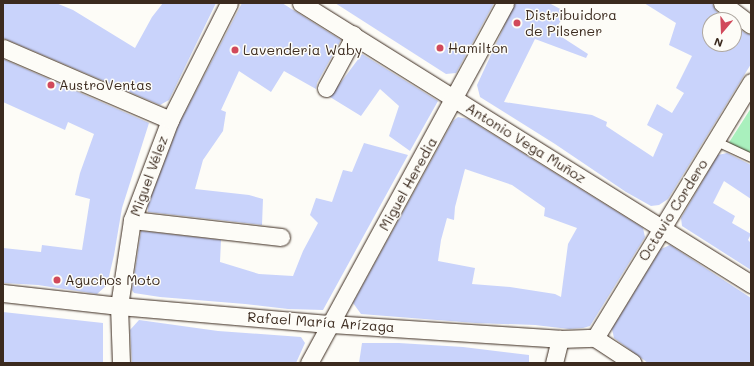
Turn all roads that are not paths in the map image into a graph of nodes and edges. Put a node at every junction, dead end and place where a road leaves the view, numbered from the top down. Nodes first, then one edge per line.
1 (229, 3) edge
2 (301, 3) edge
3 (505, 3) edge
4 (722, 3) edge
5 (751, 25) edge
6 (353, 34) junction
7 (3, 48) edge
8 (751, 82) edge
9 (326, 88) dead end
10 (455, 98) junction
11 (170, 120) junction
12 (716, 141) junction
13 (751, 158) edge
14 (132, 220) junction
15 (661, 228) junction
16 (281, 237) dead end
17 (751, 284) edge
18 (3, 293) edge
19 (119, 306) junction
20 (331, 324) junction
21 (595, 338) junction
22 (560, 339) junction
23 (121, 363) edge
24 (309, 363) edge
25 (554, 363) edge
26 (633, 363) edge

1 - 11 street, Miguel Vélez
2 - 6 street, Antonio Vega Muñoz
3 - 10 street, Miguel Heredia
4 - 5 street
6 - 9 street
6 - 10 street, Antonio Vega Muñoz
7 - 11 street
8 - 12 street, Octavio Cordero
10 - 15 street, Antonio Vega Muñoz
10 - 20 street, Miguel Heredia
11 - 14 street, Miguel Vélez
12 - 13 lane
12 - 15 street, Octavio Cordero
14 - 16 street
14 - 19 street, Miguel Vélez
15 - 17 street, Antonio Vega Muñoz
15 - 21 street, Octavio Cordero
18 - 19 street, Rafael María Arízaga
19 - 20 street, Rafael María Arízaga
19 - 23 street, Miguel Vélez
20 - 22 street, Rafael María Arízaga
20 - 24 street, Miguel Heredia
21 - 22 street, Rafael María Arízaga
21 - 26 street
22 - 25 street

